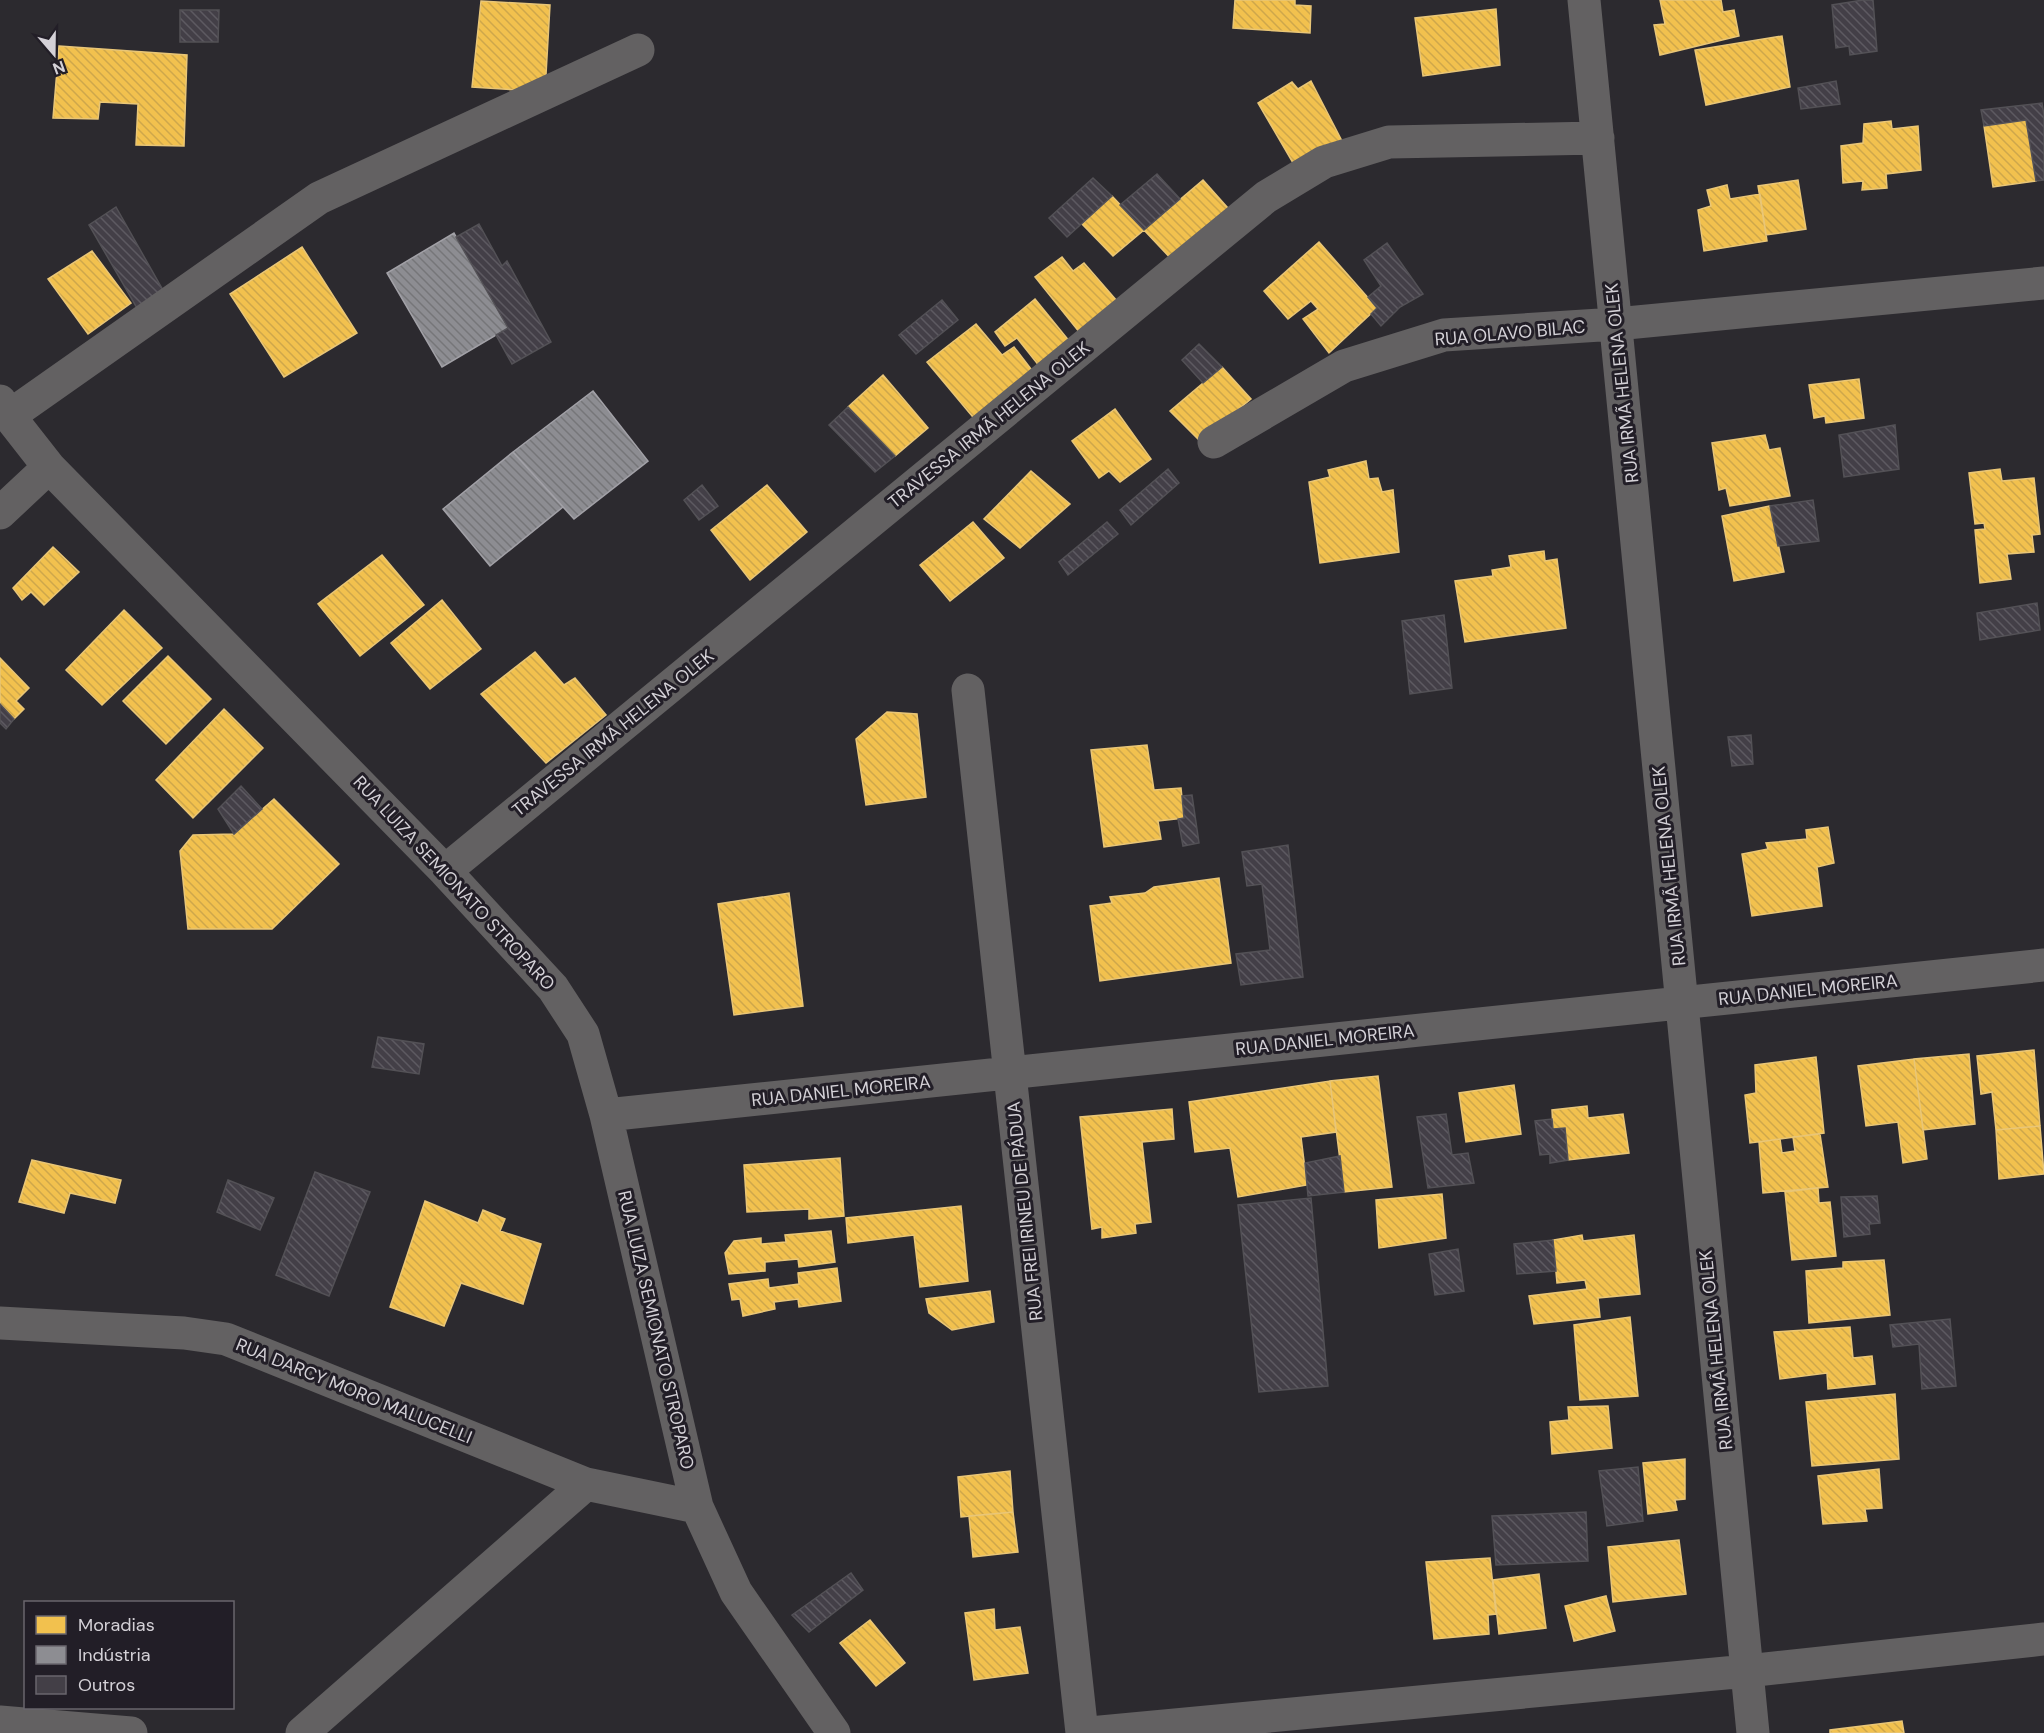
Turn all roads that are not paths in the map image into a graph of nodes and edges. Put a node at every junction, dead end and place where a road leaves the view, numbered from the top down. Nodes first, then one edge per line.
1 (1584, 0) edge
2 (638, 50) dead end
3 (1598, 138) junction
4 (2044, 283) edge
5 (1616, 324) junction
6 (4, 409) edge
7 (1214, 442) dead end
8 (49, 467) junction
9 (0, 513) edge
10 (968, 690) dead end
11 (445, 871) junction
12 (2044, 965) edge
13 (1682, 1003) junction
14 (1010, 1073) junction
15 (606, 1115) junction
16 (0, 1323) edge
17 (586, 1484) junction
18 (697, 1507) junction
19 (2044, 1639) edge
20 (1747, 1671) junction
21 (0, 1722) edge
22 (131, 1733) edge
23 (302, 1733) edge
24 (834, 1733) edge
25 (1082, 1733) edge
26 (1090, 1733) edge
27 (1753, 1733) edge

1 - 3 street, RUA IRMÃ HELENA OLEK
2 - 6 street
3 - 5 street, RUA IRMÃ HELENA OLEK
3 - 11 street, TRAVESSA IRMÃ HELENA OLEK
4 - 5 street, RUA OLAVO BILAC
5 - 7 street, RUA OLAVO BILAC
5 - 13 street, RUA IRMÃ HELENA OLEK
6 - 8 street, RUA LUIZA SEMIONATO STROPARO
8 - 9 street
8 - 11 street, RUA LUIZA SEMIONATO STROPARO
10 - 14 street, RUA FREI IRINEU DE PÁDUA
11 - 15 street, RUA LUIZA SEMIONATO STROPARO
12 - 13 street, RUA DANIEL MOREIRA
13 - 14 street, RUA DANIEL MOREIRA
13 - 20 street, RUA IRMÃ HELENA OLEK
14 - 15 street, RUA DANIEL MOREIRA
14 - 25 street, RUA FREI IRINEU DE PÁDUA
15 - 18 street, RUA LUIZA SEMIONATO STROPARO
16 - 17 street, RUA DARCY MORO MALUCELLI
17 - 18 street, RUA DARCY MORO MALUCELLI
17 - 23 street
18 - 24 street, RUA LUIZA SEMIONATO STROPARO
19 - 20 street
20 - 26 street
20 - 27 street, RUA IRMÃ HELENA OLEK
21 - 22 street

